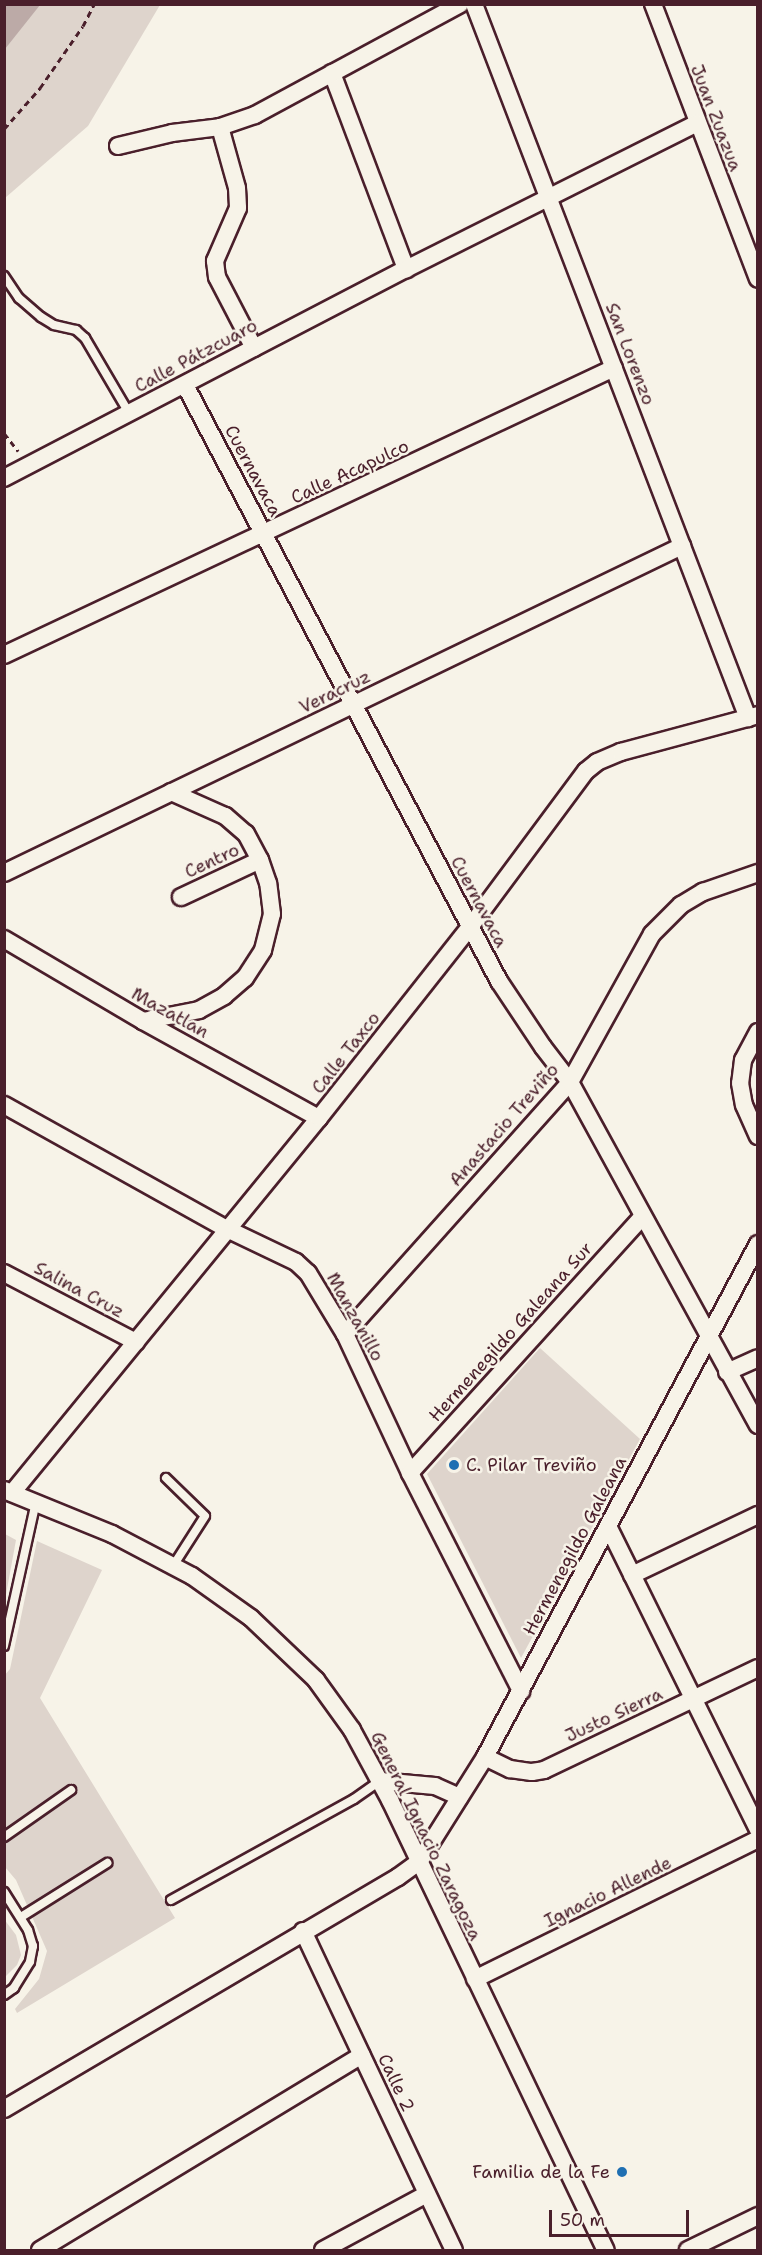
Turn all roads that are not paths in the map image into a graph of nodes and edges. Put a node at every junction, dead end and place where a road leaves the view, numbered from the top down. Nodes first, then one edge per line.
1 (460, 4) edge
2 (474, 4) edge
3 (655, 5) edge
4 (332, 73) junction
5 (697, 123) junction
6 (220, 127) junction
7 (118, 146) dead end
8 (550, 198) junction
9 (405, 269) junction
10 (4, 276) edge
11 (758, 279) edge
12 (254, 348) junction
13 (614, 368) junction
14 (185, 385) junction
15 (129, 414) junction
16 (4, 478) edge
17 (264, 534) junction
18 (682, 546) junction
19 (4, 656) edge
20 (354, 705) junction
21 (753, 716) edge
22 (171, 792) junction
23 (260, 860) junction
24 (4, 873) edge
25 (758, 873) edge
26 (181, 897) dead end
27 (470, 927) junction
28 (4, 939) edge
29 (143, 1021) junction
30 (758, 1032) edge
31 (570, 1082) junction
32 (4, 1105) edge
33 (319, 1118) junction
34 (758, 1136) edge
35 (642, 1217) junction
36 (227, 1229) junction
37 (758, 1244) edge
38 (4, 1273) edge
39 (345, 1334) junction
40 (708, 1338) junction
41 (136, 1342) junction
42 (758, 1358) edge
43 (727, 1372) junction
44 (758, 1425) edge
45 (410, 1473) junction
46 (166, 1478) dead end
47 (8, 1491) edge
48 (36, 1502) junction
49 (758, 1515) edge
50 (608, 1526) junction
51 (173, 1566) junction
52 (632, 1575) junction
53 (4, 1646) edge
54 (758, 1668) edge
55 (521, 1691) junction
56 (692, 1700) junction
57 (485, 1757) junction
58 (381, 1781) junction
59 (71, 1790) dead end
60 (460, 1797) junction
61 (758, 1830) edge
62 (4, 1837) edge
63 (758, 1839) edge
64 (418, 1862) junction
65 (107, 1863) dead end
66 (4, 1892) edge
67 (171, 1900) dead end
68 (21, 1917) junction
69 (303, 1931) junction
70 (475, 1979) junction
71 (4, 1995) edge
72 (362, 2055) junction
73 (4, 2109) edge
74 (427, 2194) junction
75 (758, 2216) edge
76 (40, 2250) edge
77 (323, 2250) edge
78 (454, 2250) edge
79 (606, 2250) edge
80 (688, 2250) edge

1 - 4 street
2 - 8 street, San Lorenzo
3 - 5 street, Juan Zuazua
4 - 6 street
4 - 9 street
5 - 8 street, Calle Pátzcuaro
5 - 11 street, Juan Zuazua
6 - 7 street
6 - 12 street
8 - 9 street, Calle Pátzcuaro
8 - 13 street, San Lorenzo
9 - 12 street, Calle Pátzcuaro
10 - 15 lane
12 - 14 street, Calle Pátzcuaro
13 - 17 street, Calle Acapulco
13 - 18 street, San Lorenzo
14 - 15 street, Calle Pátzcuaro
14 - 17 street, Cuernavaca
15 - 16 street, Calle Pátzcuaro
17 - 19 street, Calle Acapulco
17 - 20 street, Cuernavaca
18 - 20 street, Veracruz
18 - 21 street, San Lorenzo
20 - 22 street, Veracruz
20 - 27 street, Cuernavaca
21 - 27 street, Calle Taxco
22 - 23 street
22 - 24 street, Veracruz
23 - 26 street, Centro
23 - 29 street
25 - 31 street, Anastacio Treviño
27 - 31 street, Cuernavaca
27 - 33 street, Calle Taxco
28 - 29 street, Mazatlan
29 - 33 street, Mazatlan
30 - 34 street
31 - 35 street, Cuernavaca
31 - 39 street, Anastacio Treviño
32 - 36 street, Manzanillo
33 - 36 street, Calle Taxco
35 - 40 street, Cuernavaca
35 - 45 street, Hermenegildo Galeana Sur
36 - 39 street, Manzanillo
36 - 41 street, Calle Taxco
37 - 40 street, Hermenegildo Galeana
38 - 41 street, Salina Cruz
39 - 45 street, Manzanillo
40 - 43 street, Cuernavaca
40 - 50 street, Hermenegildo Galeana
41 - 47 street, Calle Taxco
42 - 43 street
43 - 44 street, Cuernavaca
45 - 55 street, Manzanillo
46 - 51 lane
47 - 48 street, General Ignacio Zaragoza
48 - 51 street, General Ignacio Zaragoza
48 - 53 lane
49 - 52 street
50 - 52 street
50 - 55 street, Hermenegildo Galeana
51 - 58 street, General Ignacio Zaragoza
52 - 56 street
54 - 56 street, Justo Sierra
55 - 57 street, Hermenegildo Galeana
56 - 57 street, Justo Sierra
56 - 61 street
57 - 60 street, Hermenegildo Galeana
58 - 60 street
58 - 64 street, General Ignacio Zaragoza
58 - 67 lane
59 - 62 lane
60 - 64 street, Hermenegildo Galeana
63 - 70 street, Ignacio Allende
64 - 69 street
64 - 70 street, General Ignacio Zaragoza
65 - 68 lane
66 - 68 lane
68 - 71 lane
69 - 72 street, Calle 2
69 - 73 street
70 - 79 street, General Ignacio Zaragoza
72 - 74 street, Calle 2
72 - 76 street
74 - 77 street
74 - 78 street, Calle 2
75 - 80 street

